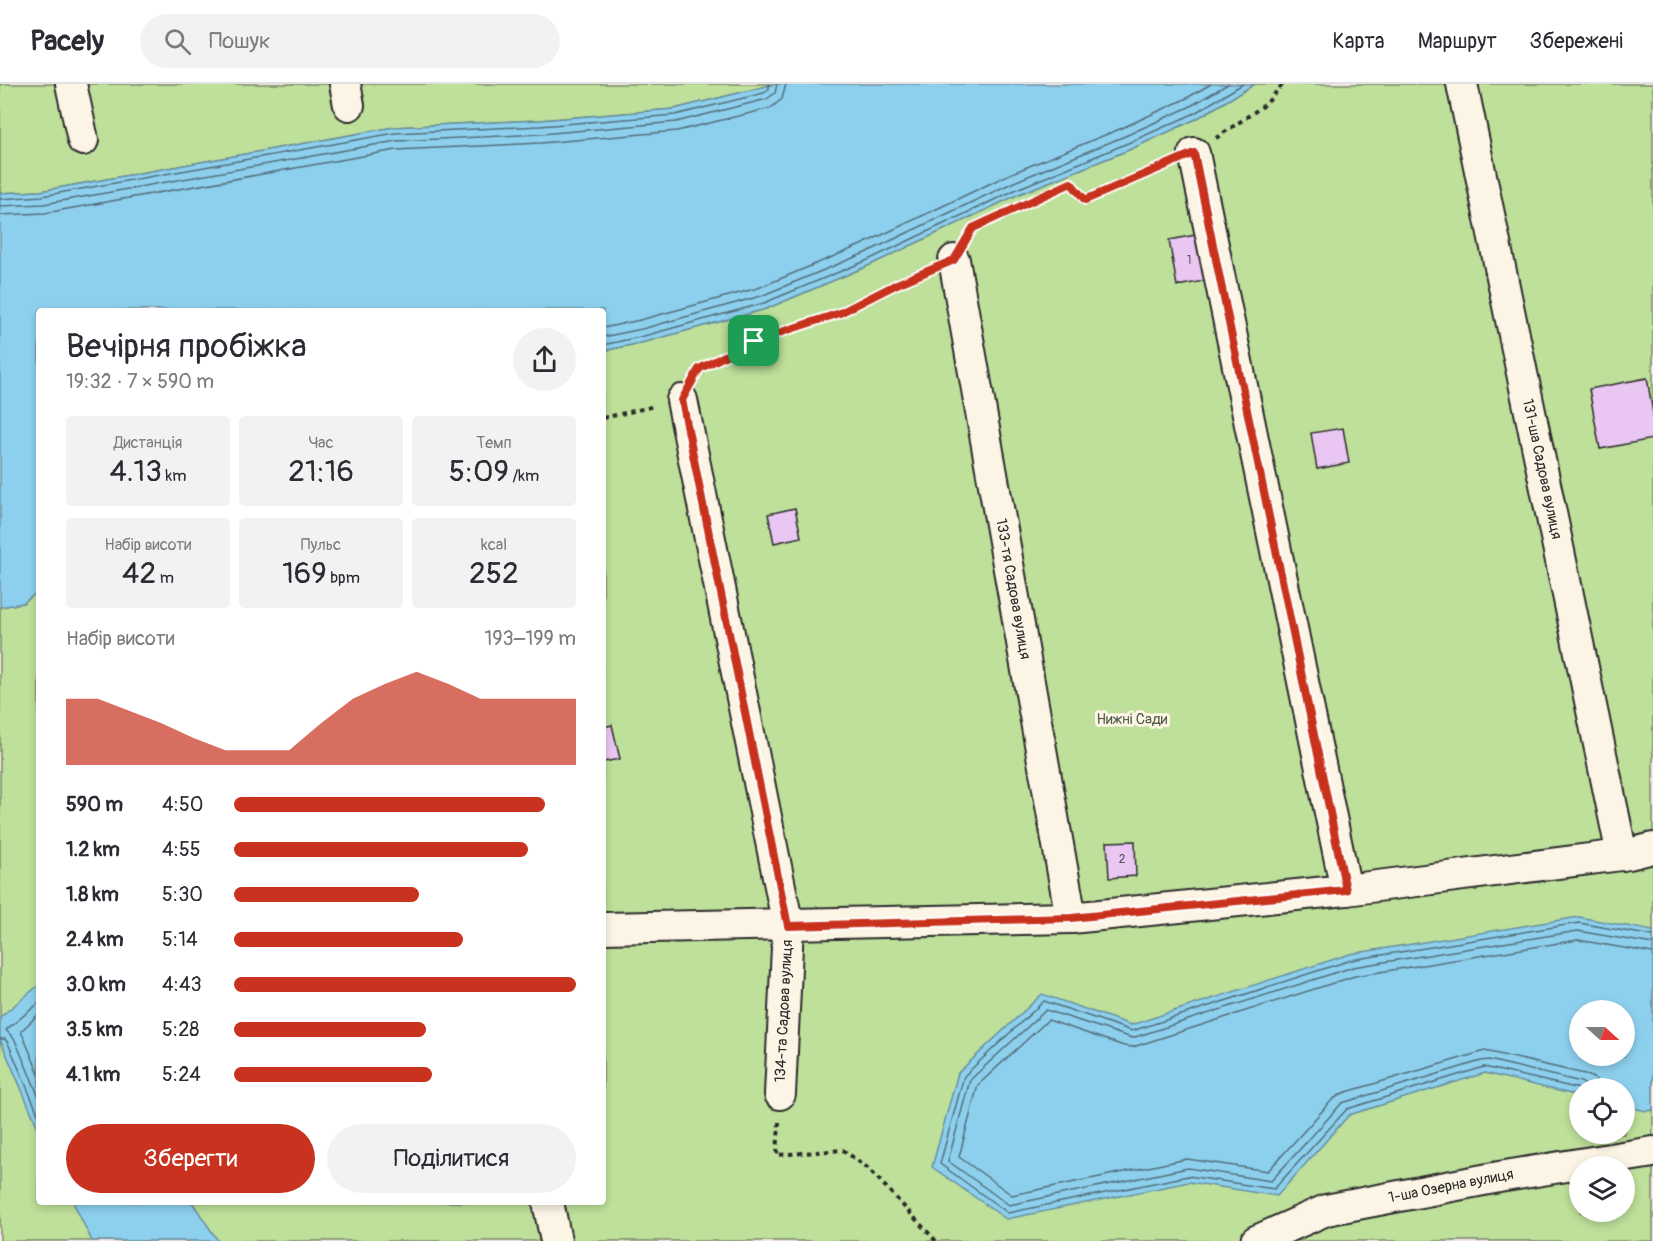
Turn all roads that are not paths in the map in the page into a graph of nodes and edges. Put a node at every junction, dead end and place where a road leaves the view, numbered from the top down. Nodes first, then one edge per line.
1 (71, 84) edge
2 (1462, 84) edge
3 (83, 140) dead end
4 (1194, 153) road end
5 (954, 260) road end
6 (682, 400) road end
7 (1653, 848) edge
8 (1622, 855) junction
9 (1346, 890) junction
10 (1071, 918) junction
11 (788, 926) junction
12 (606, 928) edge
13 (780, 1094) road end
14 (1653, 1152) edge
15 (549, 1205) edge
16 (556, 1241) edge
17 (1256, 1241) edge

1 - 3 street
2 - 8 street, 131-ша Садова вулиця
4 - 9 street
5 - 10 street, 133-тя Садова вулиця
6 - 11 street, 134-та Садова вулиця
7 - 8 street
8 - 9 street
9 - 10 street
10 - 11 street
11 - 12 street
11 - 13 street, 134-та Садова вулиця
14 - 17 street, 1-ша Озерна вулиця
15 - 16 street

